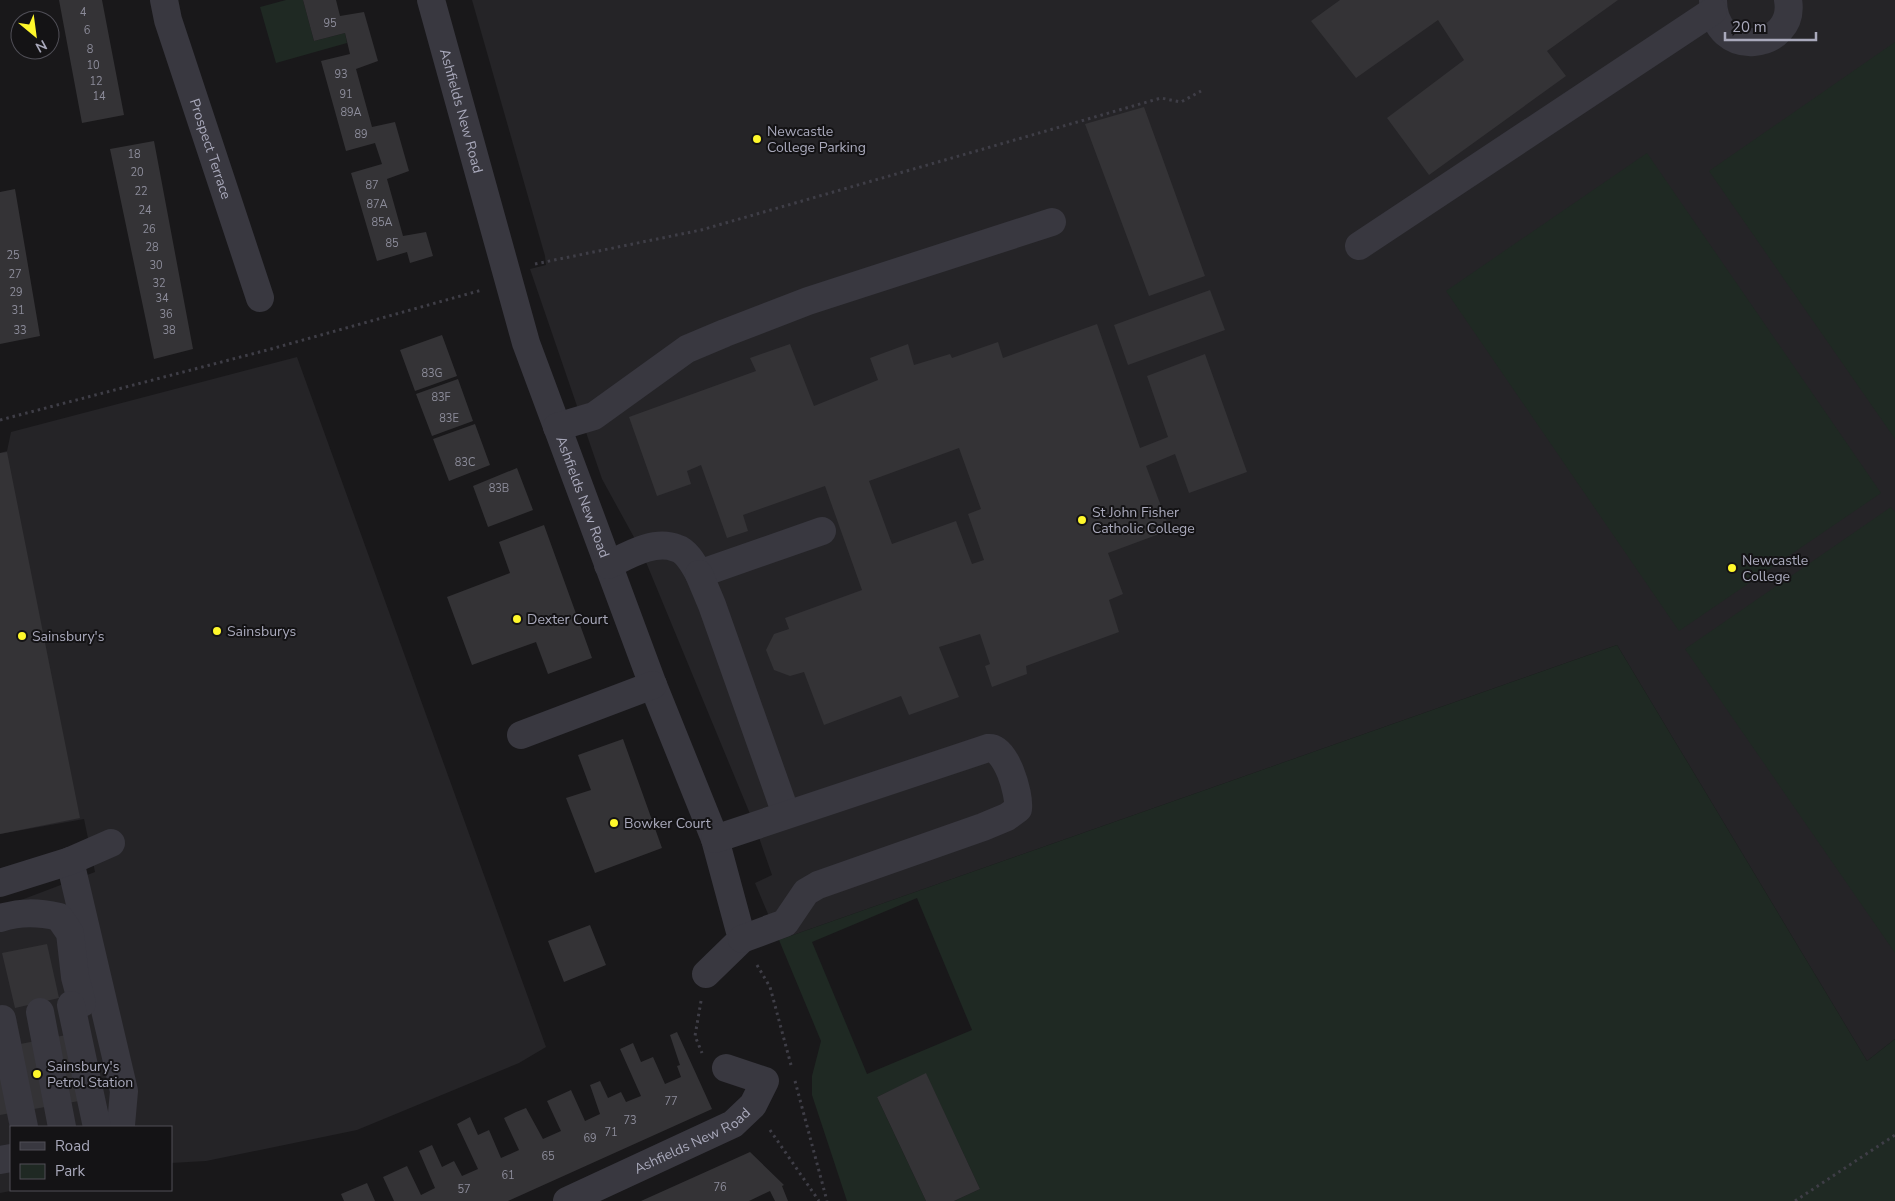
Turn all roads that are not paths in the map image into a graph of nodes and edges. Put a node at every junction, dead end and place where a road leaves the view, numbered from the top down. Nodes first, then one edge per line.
1 (164, 0) edge
2 (431, 0) edge
3 (1788, 0) edge
4 (1713, 5) edge
5 (1052, 222) dead end
6 (1360, 246) dead end
7 (260, 298) dead end
8 (557, 427) junction
9 (822, 532) dead end
10 (608, 565) junction
11 (700, 574) junction
12 (653, 685) junction
13 (521, 735) dead end
14 (786, 814) junction
15 (715, 839) junction
16 (111, 843) dead end
17 (70, 861) junction
18 (0, 883) edge
19 (0, 918) edge
20 (742, 940) junction
21 (706, 974) dead end
22 (85, 1002) junction
23 (40, 1012) junction
24 (1, 1019) edge
25 (726, 1068) dead end
26 (24, 1126) edge
27 (62, 1126) edge
28 (97, 1126) edge
29 (120, 1126) edge
30 (599, 1194) edge
31 (567, 1201) edge

1 - 7 street, Prospect Terrace
2 - 8 street, Ashfields New Road
3 - 4 street
4 - 6 street
5 - 8 street
8 - 10 street, Ashfields New Road
9 - 11 street
10 - 11 street
10 - 12 street, Ashfields New Road
11 - 14 street
12 - 13 street
12 - 15 street, Ashfields New Road
14 - 15 street
14 - 20 street
15 - 20 street, Ashfields New Road
16 - 17 street
17 - 18 street
17 - 22 street
19 - 22 street
20 - 21 street
22 - 23 street
22 - 28 street
22 - 29 street
23 - 24 street
23 - 27 street
24 - 26 street
25 - 30 street, Ashfields New Road
30 - 31 street, Ashfields New Road

